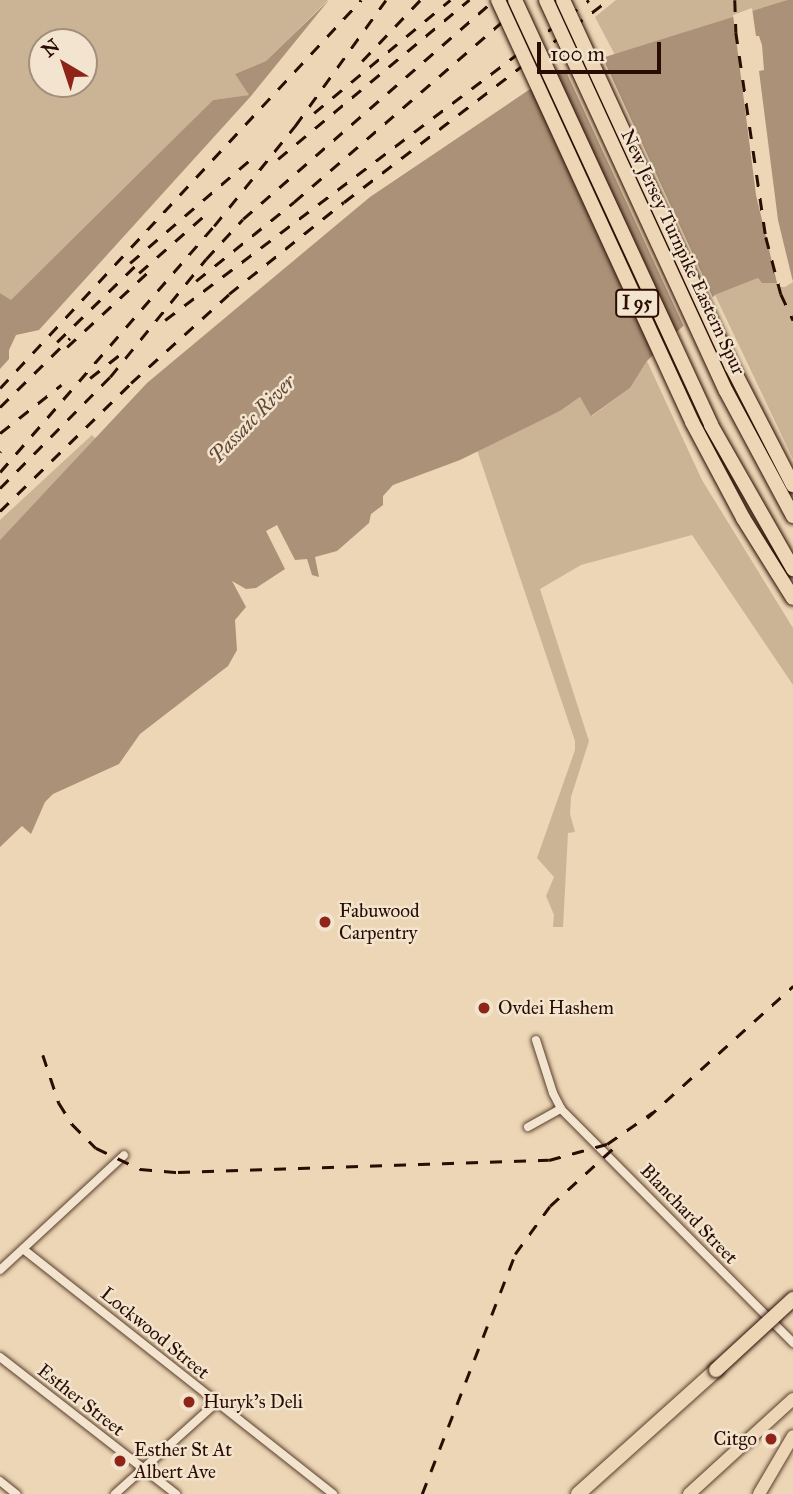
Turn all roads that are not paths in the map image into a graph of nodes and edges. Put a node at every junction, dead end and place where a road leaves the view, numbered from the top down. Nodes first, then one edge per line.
1 (498, 0) edge
2 (516, 0) edge
3 (546, 0) edge
4 (563, 0) edge
5 (793, 485) edge
6 (793, 516) edge
7 (793, 569) edge
8 (793, 598) edge
9 (536, 1040) dead end
10 (561, 1109) junction
11 (528, 1127) dead end
12 (124, 1155) dead end
13 (23, 1249) junction
14 (0, 1270) edge
15 (793, 1299) edge
16 (793, 1343) edge
17 (0, 1357) edge
18 (793, 1399) edge
19 (217, 1402) junction
20 (793, 1436) edge
21 (143, 1468) junction
22 (0, 1481) edge
23 (16, 1494) edge
24 (115, 1494) edge
25 (176, 1494) edge
26 (333, 1494) edge
27 (578, 1494) edge
28 (689, 1494) edge
29 (759, 1494) edge

1 - 8 highway, I 95, bridge
2 - 7 highway, I 95, bridge
3 - 6 highway, New Jersey Turnpike Eastern Spur / I 95, bridge
4 - 5 highway, New Jersey Turnpike Eastern Spur, bridge
9 - 10 street, Blanchard Street
10 - 11 street
10 - 16 street, Blanchard Street
12 - 13 street
13 - 14 street
13 - 19 street, Lockwood Street
15 - 27 highway, bridge
17 - 21 street, Esther Street
18 - 28 main road
19 - 21 street
19 - 26 street, Lockwood Street
20 - 29 main road
21 - 24 street
21 - 25 street, Esther Street
22 - 23 street

